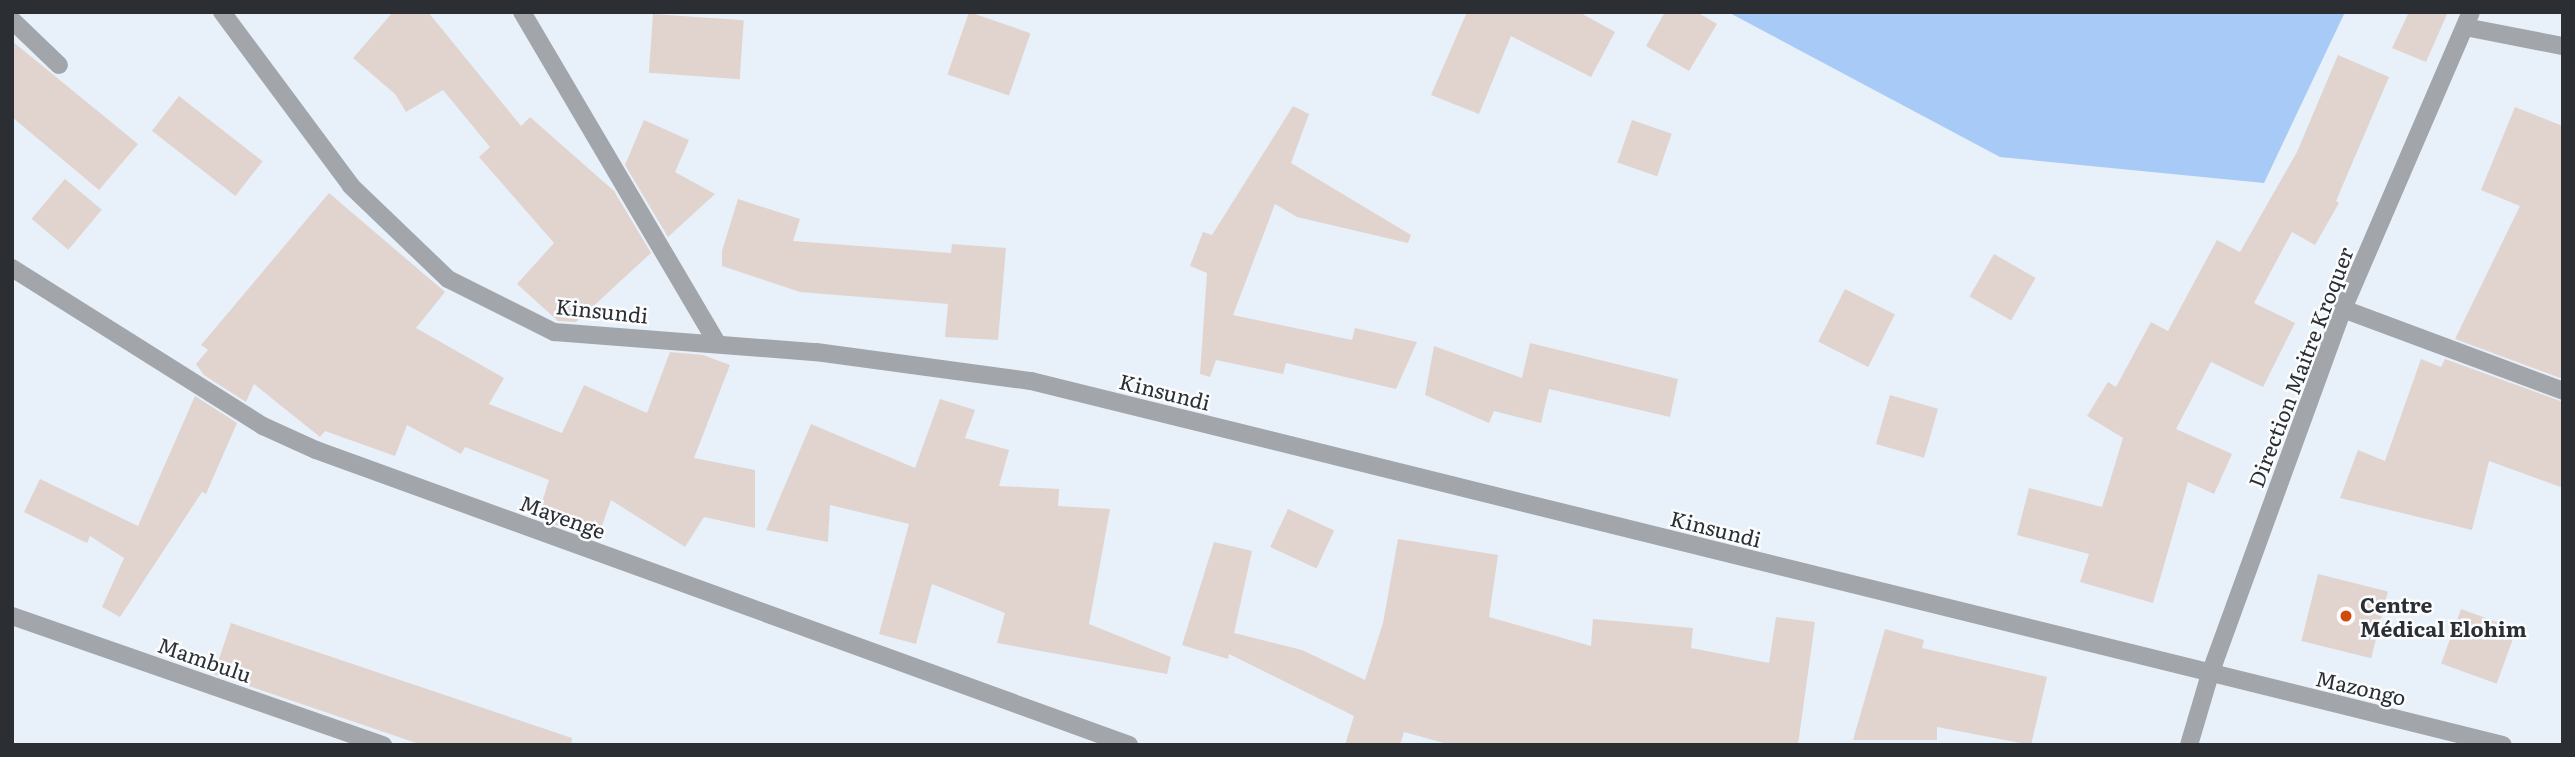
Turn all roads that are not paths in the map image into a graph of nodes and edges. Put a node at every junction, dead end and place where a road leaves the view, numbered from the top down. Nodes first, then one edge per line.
1 (222, 12) edge
2 (522, 12) edge
3 (12, 20) edge
4 (2468, 20) edge
5 (2563, 46) edge
6 (60, 65) dead end
7 (12, 268) edge
8 (2343, 310) junction
9 (717, 343) junction
10 (2563, 391) edge
11 (12, 615) edge
12 (2210, 674) junction
13 (383, 745) edge
14 (1129, 745) edge
15 (2189, 745) edge
16 (2503, 745) edge

1 - 9 street, Kinsundi
2 - 9 street
3 - 6 street
4 - 5 street
4 - 8 street, Direction Maitre Kroquer
7 - 14 street, Mayenge
8 - 10 street
8 - 12 street, Direction Maitre Kroquer
9 - 12 street, Kinsundi
11 - 13 street, Mambulu
12 - 15 street, Direction Maitre Kroquer
12 - 16 street, Mazongo

